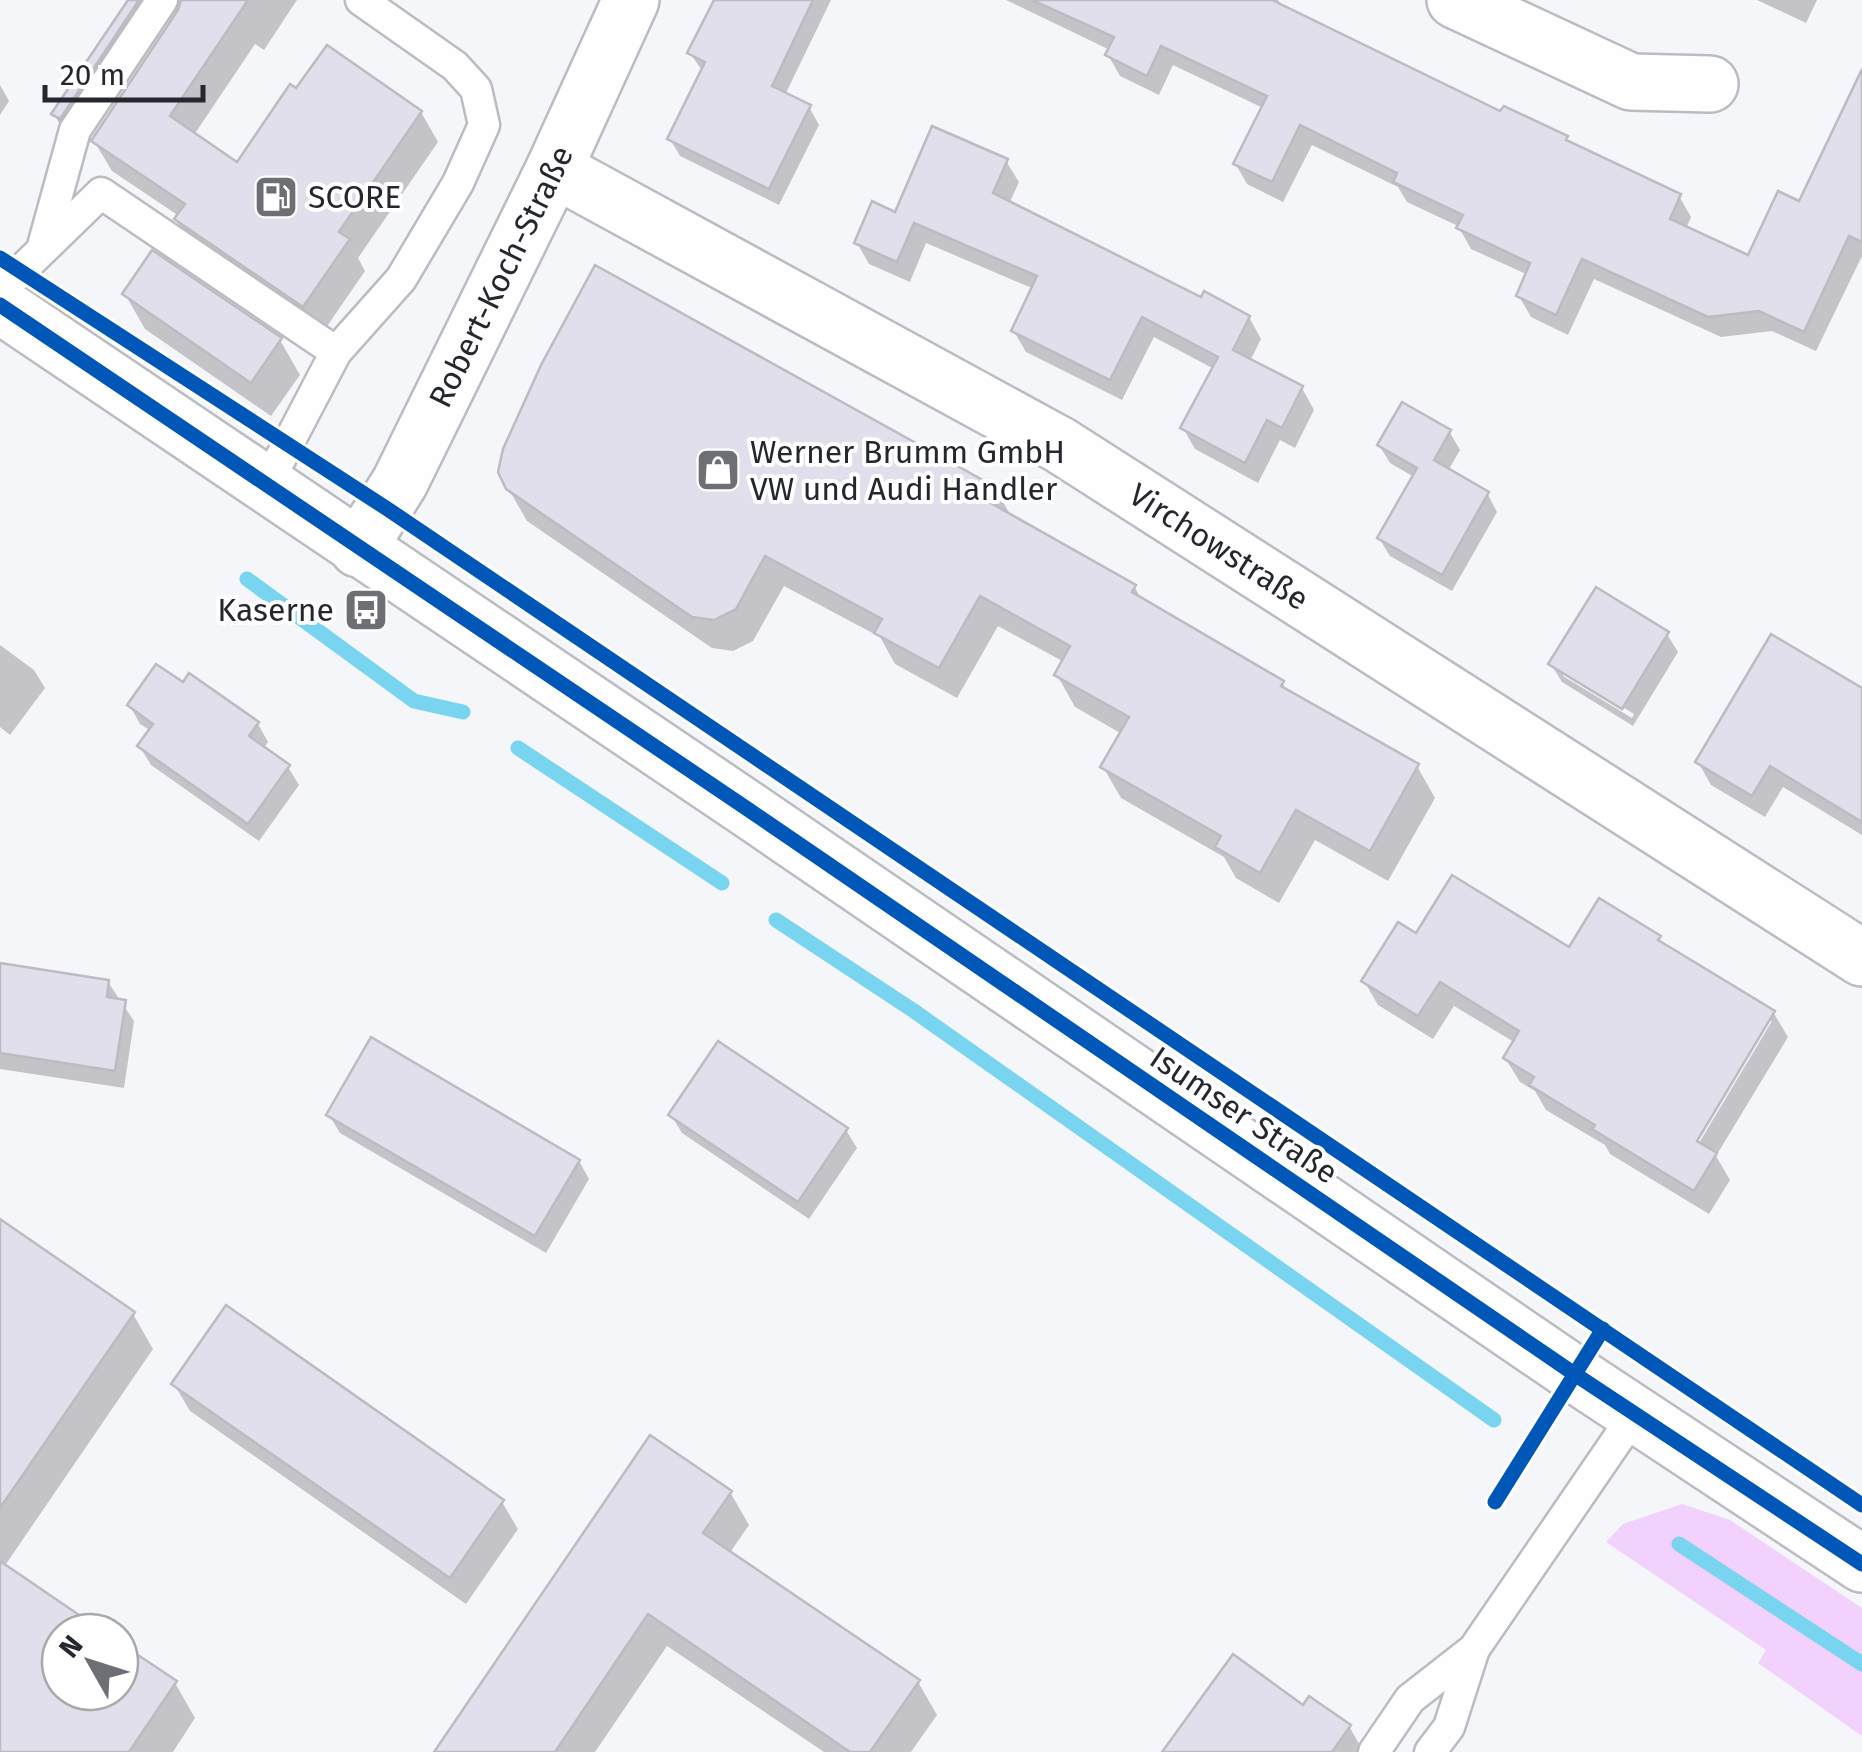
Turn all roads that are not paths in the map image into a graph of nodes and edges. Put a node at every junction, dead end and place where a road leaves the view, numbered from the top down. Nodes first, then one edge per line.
1 (162, 0) edge
2 (361, 0) edge
3 (631, 0) edge
4 (1455, 0) edge
5 (1710, 84) dead end
6 (554, 170) junction
7 (43, 246) junction
8 (0, 292) edge
9 (0, 306) edge
10 (336, 352) junction
11 (266, 486) junction
12 (358, 549) junction
13 (1862, 958) edge
14 (1635, 1414) junction
15 (1862, 1564) edge
16 (1491, 1640) junction
17 (1374, 1752) edge
18 (1430, 1752) edge

1 - 7 lane
2 - 10 lane
3 - 6 street, Robert-Koch-Straße
4 - 5 street
6 - 12 street, Robert-Koch-Straße
6 - 13 street, Virchowstraße
7 - 8 lane
7 - 10 lane
9 - 11 street, Isumser Straße
10 - 11 lane
11 - 12 street, Isumser Straße
12 - 14 street, Isumser Straße
14 - 15 street, Isumser Straße
14 - 16 lane
16 - 17 lane
16 - 18 lane

